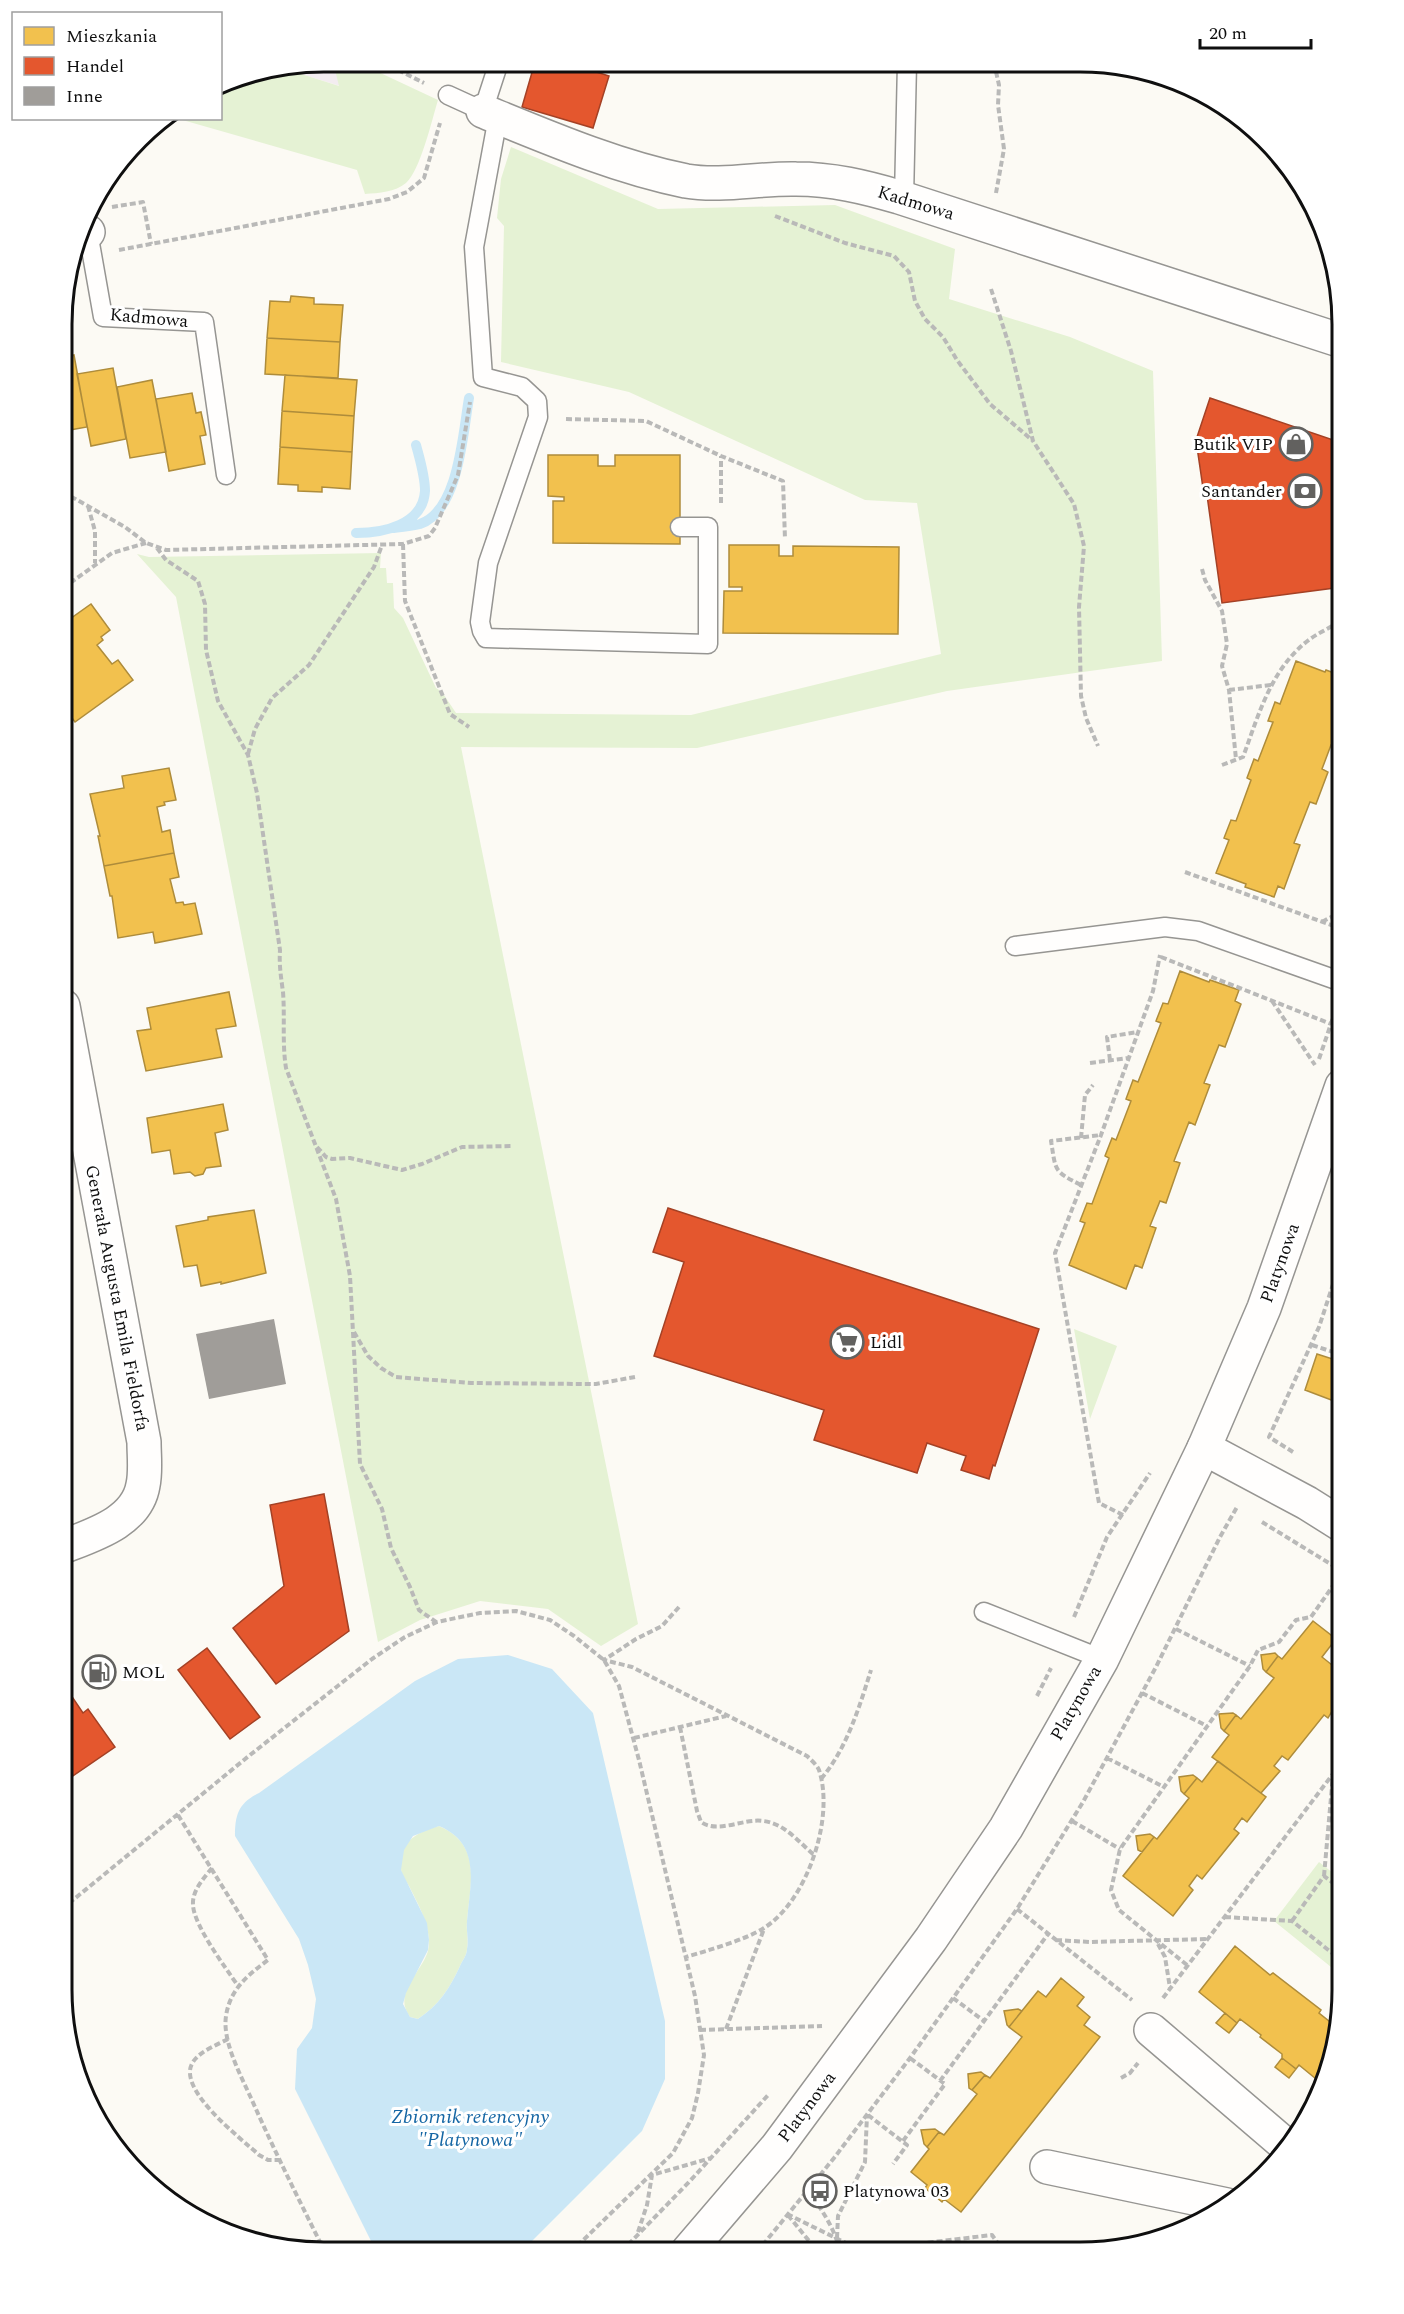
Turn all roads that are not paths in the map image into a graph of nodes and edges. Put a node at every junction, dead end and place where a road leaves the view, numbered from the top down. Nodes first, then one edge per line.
1 (497, 72) edge
2 (907, 72) edge
3 (448, 95) road end
4 (491, 114) junction
5 (904, 198) junction
6 (91, 232) edge
7 (1332, 338) edge
8 (226, 475) dead end
9 (680, 527) dead end
10 (1016, 946) dead end
11 (1332, 978) edge
12 (72, 1054) edge
13 (1332, 1114) edge
14 (1204, 1448) junction
15 (1332, 1519) edge
16 (72, 1543) edge
17 (984, 1612) dead end
18 (1102, 1659) junction
19 (1154, 2018) road end
20 (1282, 2141) edge
21 (1047, 2168) dead end
22 (1215, 2203) edge
23 (696, 2242) edge

1 - 4 lane
2 - 5 lane
3 - 4 lane
4 - 5 street, Kadmowa
4 - 9 lane
5 - 7 street, Kadmowa
6 - 8 lane, Kadmowa
10 - 11 lane
12 - 16 street, Generała Augusta Emila Fieldorfa
13 - 14 street, Platynowa
14 - 15 street
14 - 18 street, Platynowa
17 - 18 lane
18 - 23 street, Platynowa
19 - 20 street
21 - 22 street

